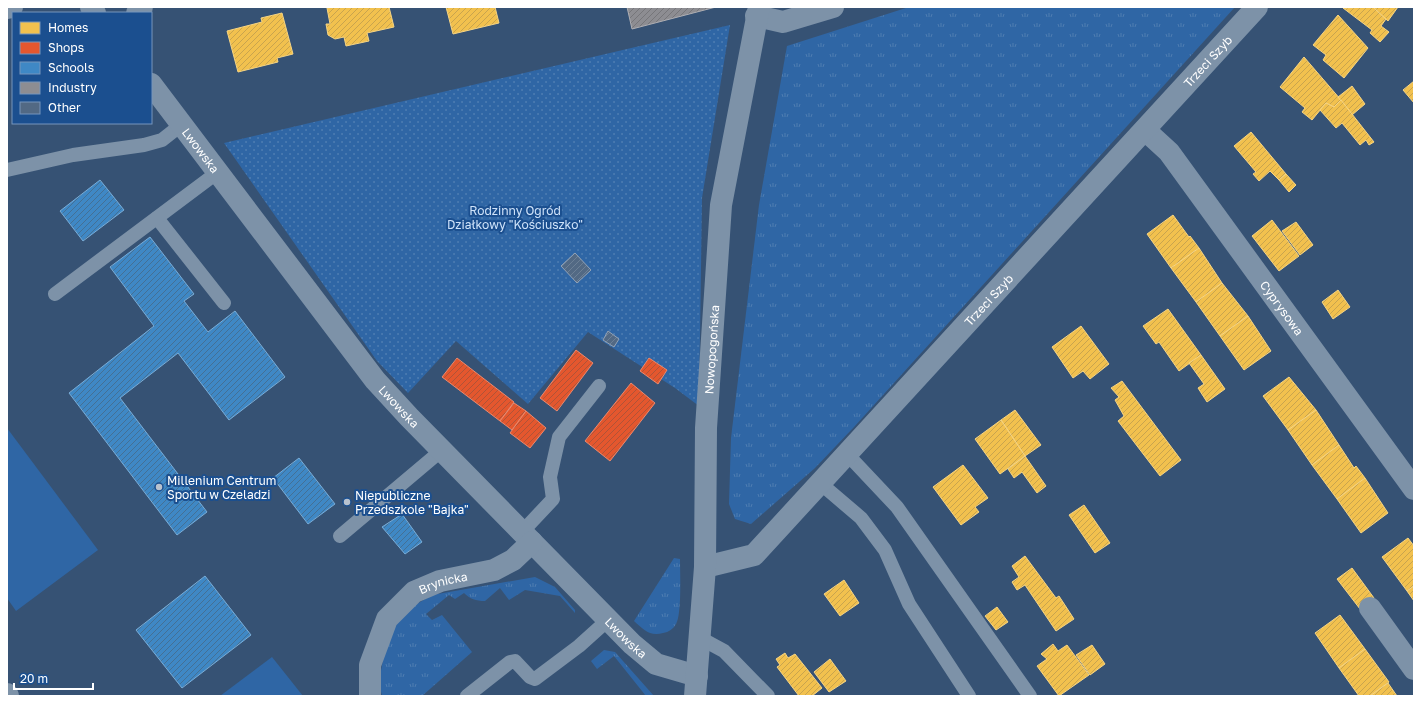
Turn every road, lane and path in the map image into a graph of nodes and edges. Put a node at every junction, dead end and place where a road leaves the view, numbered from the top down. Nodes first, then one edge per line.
1 (12, 7) edge
2 (833, 7) edge
3 (1256, 7) edge
4 (7, 8) edge
5 (758, 12) edge
6 (152, 85) edge
7 (181, 125) junction
8 (1145, 130) junction
9 (7, 170) edge
10 (218, 172) junction
11 (157, 218) junction
12 (55, 294) dead end
13 (224, 303) dead end
14 (599, 386) dead end
15 (442, 450) junction
16 (847, 454) junction
17 (820, 483) junction
18 (1414, 490) edge
19 (340, 536) dead end
20 (527, 537) junction
21 (705, 566) junction
22 (1370, 608) dead end
23 (609, 619) junction
24 (700, 638) junction
25 (1414, 669) edge
26 (696, 686) edge
27 (370, 696) edge
28 (467, 696) edge
29 (768, 696) edge
30 (969, 696) edge
31 (1030, 696) edge

1 - 4 street
2 - 5 street
3 - 8 street, Trzeci Szyb
5 - 21 street, Nowopogońska
6 - 7 street, Lwowska
7 - 9 lane
7 - 10 street, Lwowska
8 - 16 street, Trzeci Szyb
8 - 18 street, Cyprysowa
10 - 11 lane
10 - 15 street, Lwowska
11 - 12 lane
11 - 13 lane
14 - 20 lane
15 - 19 lane
15 - 20 street, Lwowska
16 - 17 street, Trzeci Szyb
16 - 31 lane
17 - 21 street, Trzeci Szyb
17 - 30 lane
20 - 23 street, Lwowska
20 - 27 street, Brynicka
21 - 24 street, Nowopogońska
22 - 25 street
23 - 26 street, Lwowska
23 - 28 lane
24 - 26 street, Nowopogońska
24 - 29 lane

